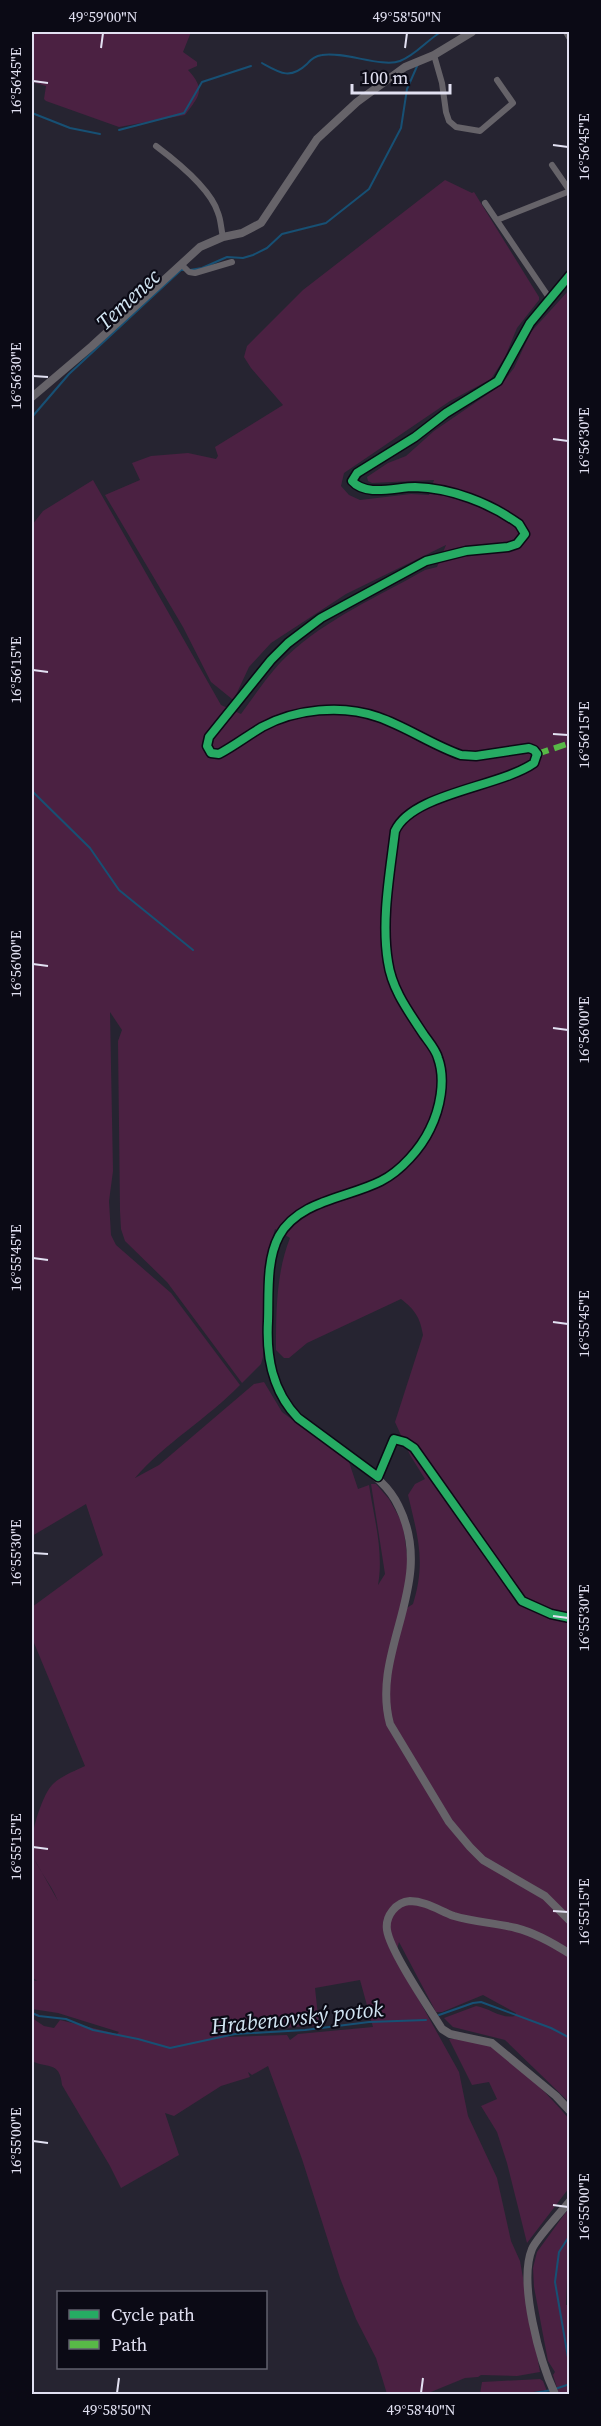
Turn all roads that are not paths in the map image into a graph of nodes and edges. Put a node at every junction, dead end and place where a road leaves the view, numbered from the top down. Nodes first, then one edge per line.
1 (472, 32) edge
2 (567, 32) edge
3 (570, 37) edge
4 (434, 55) junction
5 (497, 80) dead end
6 (156, 146) dead end
7 (552, 165) dead end
8 (570, 191) edge
9 (485, 203) dead end
10 (497, 220) junction
11 (223, 237) junction
12 (232, 262) dead end
13 (185, 268) junction
14 (570, 275) edge
15 (549, 299) junction
16 (32, 397) edge
17 (570, 1921) edge
18 (570, 1954) edge
19 (570, 2111) edge
20 (570, 2201) edge
21 (555, 2394) edge

1 - 4 street
2 - 3 street
4 - 5 street
4 - 11 street
6 - 11 street
7 - 8 street
8 - 10 street
9 - 10 street
10 - 15 street
11 - 13 street
12 - 13 street
13 - 16 street
14 - 15 street
15 - 17 street
18 - 19 street
20 - 21 street

